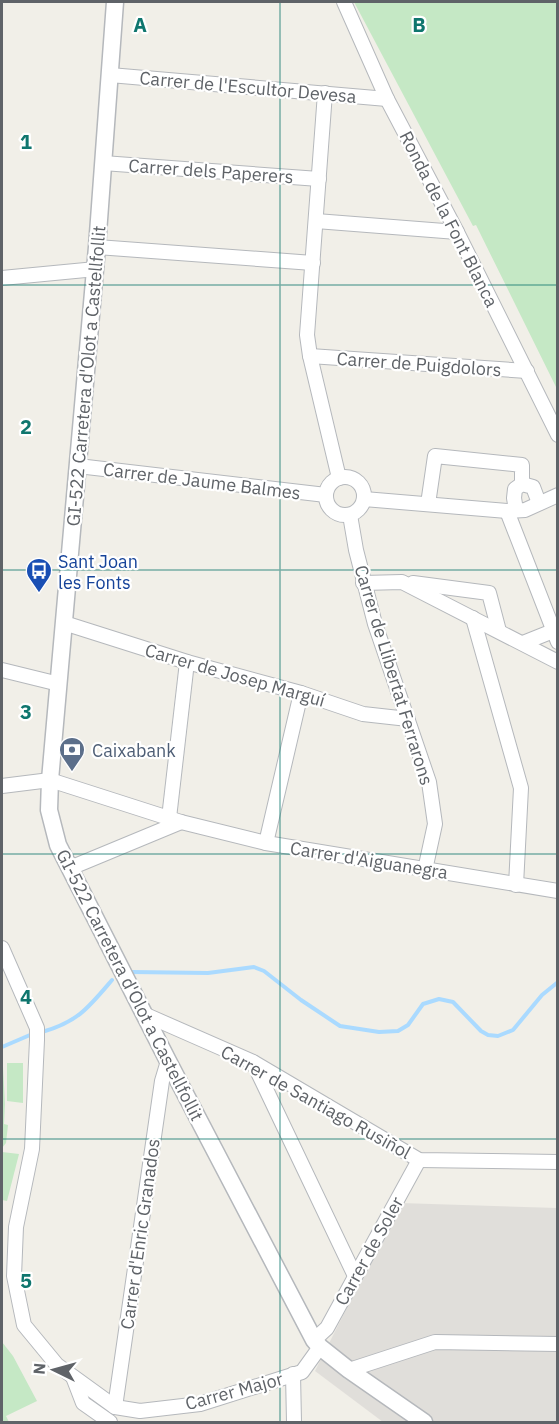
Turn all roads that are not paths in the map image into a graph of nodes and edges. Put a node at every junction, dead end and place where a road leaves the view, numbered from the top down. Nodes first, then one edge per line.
1 (115, 2) edge
2 (344, 2) edge
3 (110, 75) junction
4 (325, 93) junction
5 (387, 99) junction
6 (103, 163) junction
7 (319, 179) junction
8 (316, 221) junction
9 (457, 232) junction
10 (98, 247) junction
11 (313, 263) junction
12 (96, 269) junction
13 (2, 278) edge
14 (310, 356) junction
15 (527, 371) junction
16 (558, 435) edge
17 (78, 466) junction
18 (339, 478) junction
19 (522, 484) junction
20 (326, 495) junction
21 (558, 495) edge
22 (364, 499) junction
23 (539, 503) junction
24 (428, 504) junction
25 (512, 510) junction
26 (350, 515) junction
27 (402, 582) junction
28 (363, 583) junction
29 (474, 618) junction
30 (64, 623) junction
31 (499, 631) junction
32 (555, 636) edge
33 (522, 643) junction
34 (187, 662) junction
35 (558, 662) edge
36 (2, 670) edge
37 (59, 684) junction
38 (301, 693) junction
39 (408, 719) junction
40 (50, 780) junction
41 (2, 786) edge
42 (175, 820) junction
43 (266, 843) junction
44 (70, 868) junction
45 (425, 870) junction
46 (516, 885) junction
47 (558, 891) edge
48 (2, 948) edge
49 (146, 1016) junction
50 (168, 1061) junction
51 (253, 1062) junction
52 (419, 1160) junction
53 (558, 1162) edge
54 (355, 1276) junction
55 (317, 1344) junction
56 (558, 1344) edge
57 (349, 1370) junction
58 (293, 1374) junction
59 (73, 1377) junction
60 (115, 1407) junction
61 (110, 1422) edge
62 (294, 1422) edge
63 (424, 1422) edge

1 - 3 street, GI-522 Carretera d'Olot a Castellfollit
2 - 5 street, Ronda de la Font Blanca
3 - 4 street, Carrer de l'Escultor Devesa
3 - 6 street, GI-522 Carretera d'Olot a Castellfollit
4 - 5 street, Carrer de l'Escultor Devesa
4 - 7 street
5 - 9 street, Ronda de la Font Blanca
6 - 7 street, Carrer dels Paperers
6 - 10 street, GI-522 Carretera d'Olot a Castellfollit
7 - 8 street
8 - 9 street
8 - 11 street
9 - 15 street, Ronda de la Font Blanca
10 - 11 street
10 - 12 street, GI-522 Carretera d'Olot a Castellfollit
11 - 14 street
12 - 13 street
12 - 17 street, GI-522 Carretera d'Olot a Castellfollit
14 - 15 street, Carrer de Puigdolors
14 - 18 street
15 - 16 street, Ronda de la Font Blanca
17 - 20 street, Carrer de Jaume Balmes
17 - 30 street, GI-522 Carretera d'Olot a Castellfollit
18 - 20 street
18 - 22 street
19 - 23 street
19 - 24 street
19 - 25 street
20 - 26 street
21 - 23 street
22 - 24 street
22 - 26 street
23 - 25 street
24 - 25 street
25 - 32 street
26 - 28 street, Carrer de Llibertat Ferrarons
27 - 28 street
27 - 29 street
27 - 31 street
28 - 39 street, Carrer de Llibertat Ferrarons
29 - 31 street
29 - 46 street
30 - 34 street, Carrer de Josep Marguí
30 - 37 street, GI-522 Carretera d'Olot a Castellfollit
31 - 33 street
32 - 33 street
33 - 35 street
34 - 38 street, Carrer de Josep Marguí
34 - 42 street
36 - 37 street
37 - 40 street, GI-522 Carretera d'Olot a Castellfollit
38 - 39 street, Carrer de Josep Marguí
38 - 43 street
39 - 45 street, Carrer de Llibertat Ferrarons
40 - 41 street
40 - 42 street, Carrer d'Aiguanegra
40 - 44 street, GI-522 Carretera d'Olot a Castellfollit
42 - 43 street, Carrer d'Aiguanegra
42 - 44 street
43 - 45 street, Carrer d'Aiguanegra
44 - 49 street, GI-522 Carretera d'Olot a Castellfollit
45 - 46 street, Carrer d'Aiguanegra
46 - 47 street, Carrer d'Aiguanegra
48 - 59 street, Carrer Major
49 - 50 street, GI-522 Carretera d'Olot a Castellfollit
49 - 51 street, Carrer de Santiago Rusiñol
50 - 55 street, GI-522 Carretera d'Olot a Castellfollit
50 - 60 street, Carrer d'Enric Granados
51 - 52 street, Carrer de Santiago Rusiñol
51 - 54 street
52 - 53 street
52 - 54 street, Carrer de Soler
54 - 55 street, Carrer de Soler
55 - 57 street, GI-522 Carretera d'Olot a Castellfollit
55 - 58 street, Carrer Major
56 - 57 street
57 - 63 street, GI-522 Carretera d'Olot a Castellfollit
58 - 60 street, Carrer Major
58 - 62 street
59 - 60 street, Carrer Major
59 - 61 street

